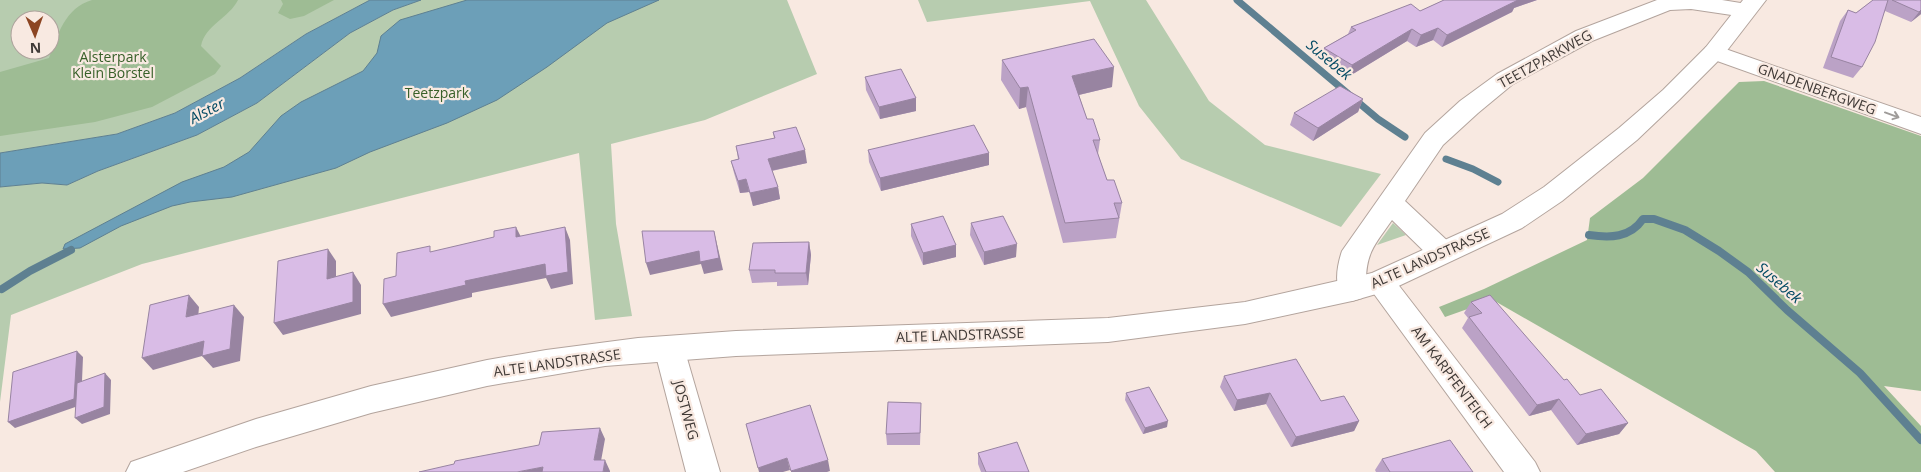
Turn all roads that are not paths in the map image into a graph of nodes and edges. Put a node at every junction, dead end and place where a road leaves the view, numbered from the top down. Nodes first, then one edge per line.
1 (1750, 5) edge
2 (1714, 52) junction
3 (1921, 126) edge
4 (1390, 202) junction
5 (1443, 253) junction
6 (1366, 286) junction
7 (669, 348) junction
8 (143, 472) edge
9 (703, 472) edge
10 (1523, 472) edge

1 - 2 main road, ALTE LANDSTRASSE
1 - 4 main road, TEETZPARKWEG
2 -> 3 main road, GNADENBERGWEG
2 - 5 main road, ALTE LANDSTRASSE
4 - 5 main road
4 - 6 main road, TEETZPARKWEG
5 - 6 main road, ALTE LANDSTRASSE
6 - 7 main road, ALTE LANDSTRASSE
6 - 10 main road, AM KARPFENTEICH
7 - 8 main road, ALTE LANDSTRASSE
7 - 9 main road, JOSTWEG

